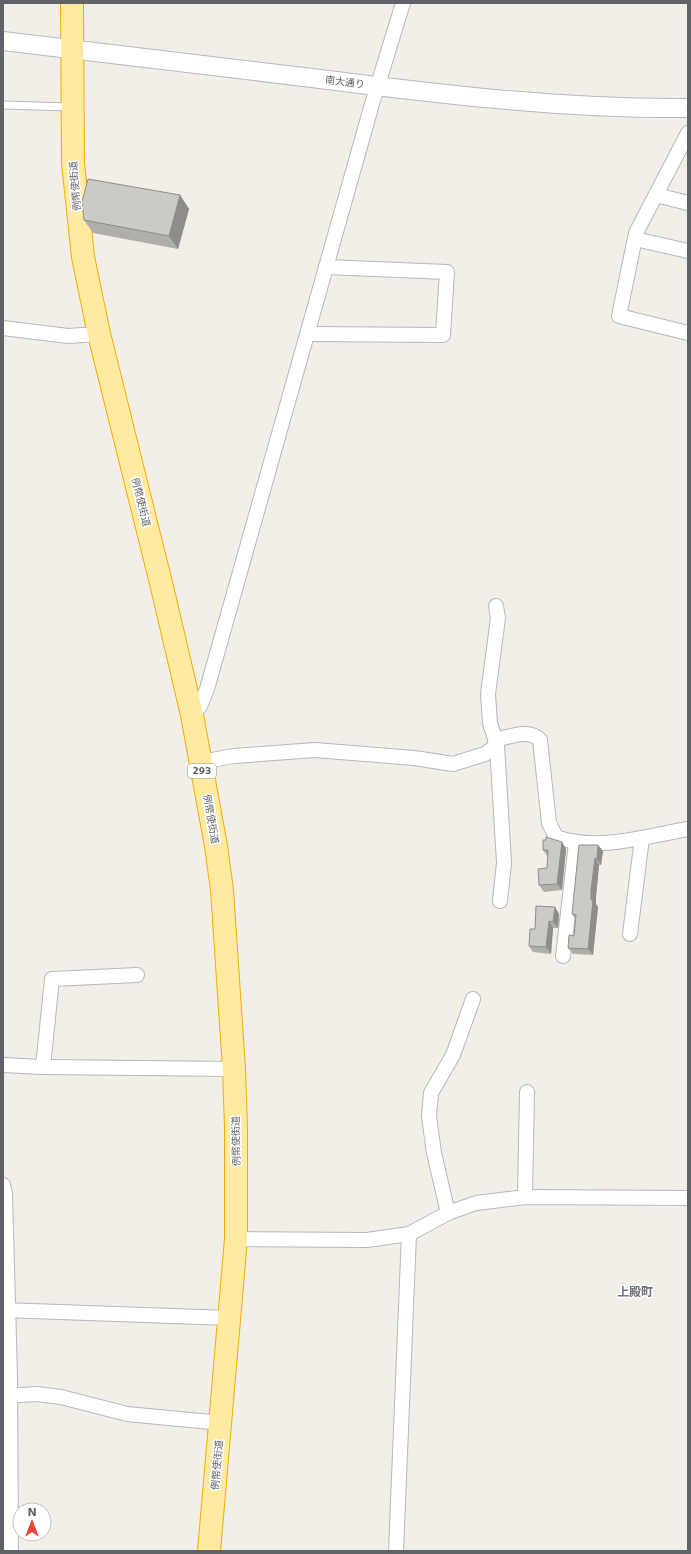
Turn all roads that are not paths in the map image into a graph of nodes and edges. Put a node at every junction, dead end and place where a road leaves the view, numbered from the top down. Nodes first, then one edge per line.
1 (72, 3) edge
2 (403, 3) edge
3 (3, 41) edge
4 (73, 48) junction
5 (378, 86) junction
6 (3, 105) edge
7 (72, 107) junction
8 (688, 108) edge
9 (688, 133) edge
10 (656, 195) junction
11 (688, 203) edge
12 (635, 239) junction
13 (688, 251) edge
14 (326, 266) junction
15 (3, 328) edge
16 (688, 333) edge
17 (98, 334) junction
18 (308, 334) junction
19 (496, 606) dead end
20 (192, 715) junction
21 (496, 743) junction
22 (201, 762) junction
23 (688, 829) edge
24 (642, 838) junction
25 (576, 843) junction
26 (500, 902) dead end
27 (630, 934) dead end
28 (563, 956) dead end
29 (136, 975) dead end
30 (473, 999) dead end
31 (3, 1066) edge
32 (43, 1067) junction
33 (234, 1069) junction
34 (526, 1092) dead end
35 (4, 1190) edge
36 (525, 1197) junction
37 (688, 1198) edge
38 (448, 1213) junction
39 (4, 1225) edge
40 (409, 1234) junction
41 (236, 1239) junction
42 (5, 1310) edge
43 (230, 1318) junction
44 (6, 1396) edge
45 (221, 1423) junction
46 (11, 1551) edge
47 (209, 1551) edge
48 (396, 1551) edge

1 - 4 highway, 例幣使街道 / 293
2 - 5 street
3 - 4 street, 南大通り
4 - 5 street, 南大通り
4 - 7 highway, 例幣使街道 / 293
5 - 8 street, 南大通り
5 - 14 street
6 - 7 lane
7 - 17 highway, 例幣使街道 / 293
9 - 10 street
10 - 11 street
10 - 12 street
12 - 13 street
12 - 16 street
14 - 18 street
14 - 18 street
15 - 17 street
17 - 20 highway, 例幣使街道 / 293
18 - 20 street
19 - 21 street
20 - 22 highway, 例幣使街道 / 293
21 - 22 street
21 - 25 street
21 - 26 street
22 - 33 highway, 例幣使街道 / 293
23 - 24 street
24 - 25 street
24 - 27 street
25 - 28 street
29 - 32 street
30 - 38 street
31 - 32 street
32 - 33 street
33 - 41 highway, 例幣使街道 / 293
34 - 36 street
35 - 39 street
36 - 37 street
36 - 38 street
38 - 40 street
39 - 42 street
40 - 41 street
40 - 48 street
41 - 43 highway, 例幣使街道 / 293
42 - 43 street
42 - 44 street
43 - 45 highway, 例幣使街道 / 293
44 - 45 street
44 - 46 street
45 - 47 highway, 例幣使街道 / 293

